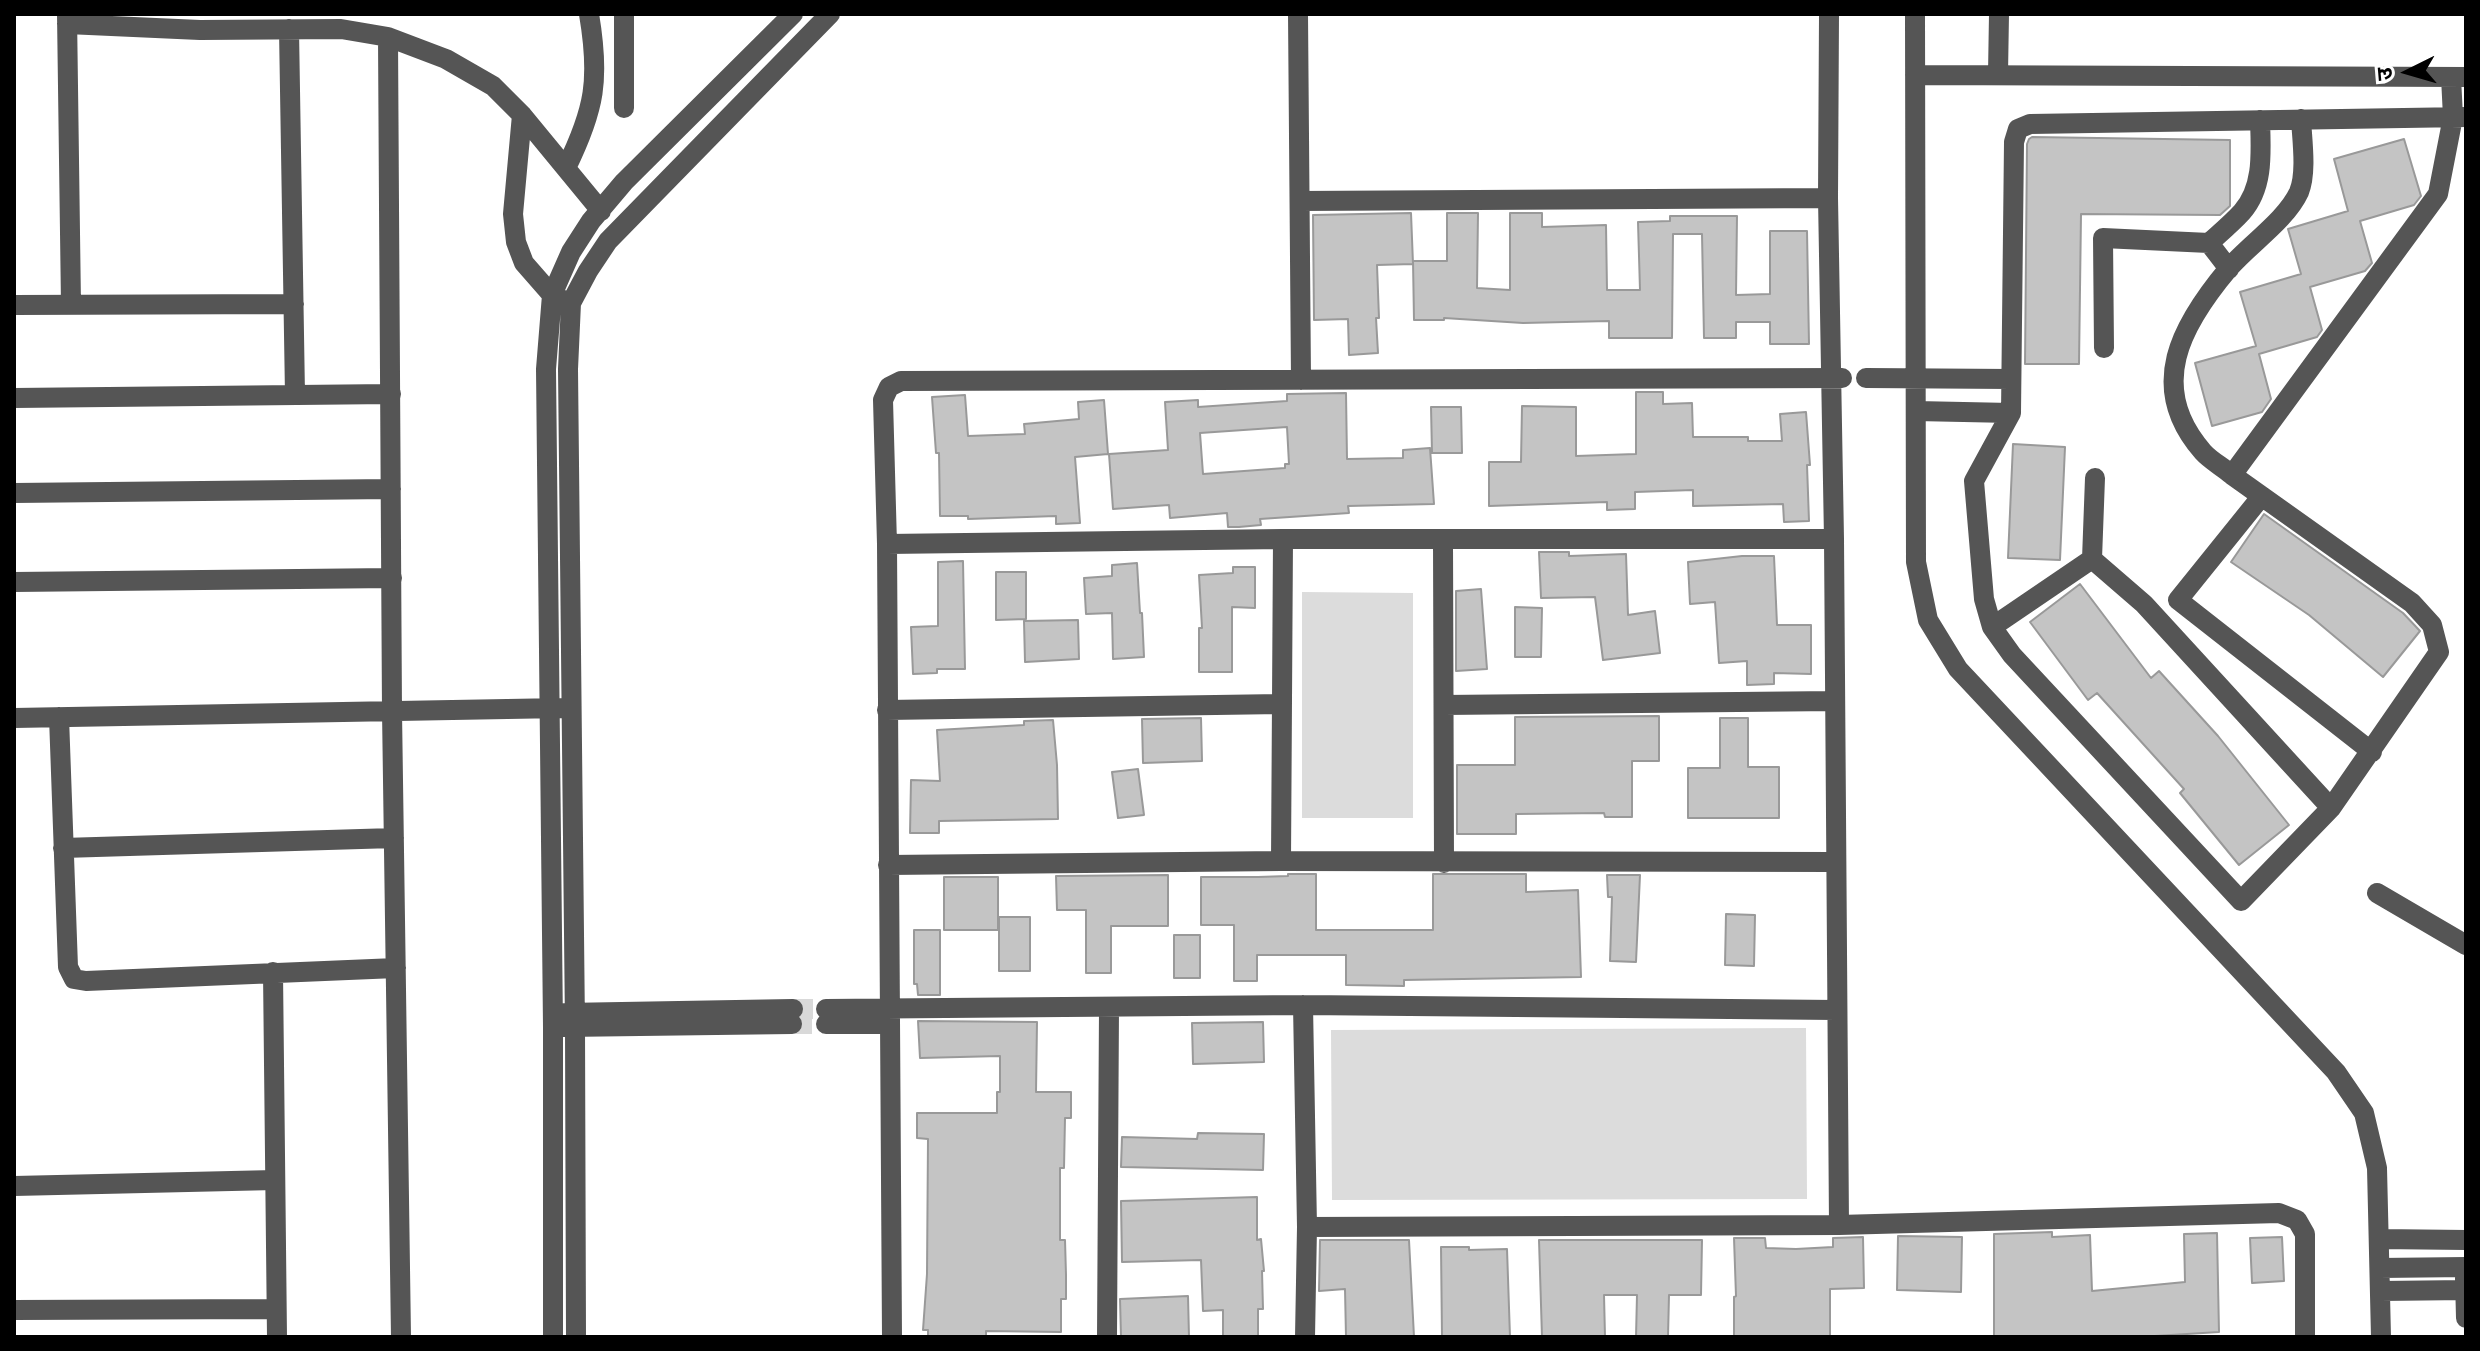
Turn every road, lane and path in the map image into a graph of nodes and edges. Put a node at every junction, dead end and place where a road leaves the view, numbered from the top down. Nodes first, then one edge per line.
1 (589, 14) edge
2 (624, 14) edge
3 (793, 14) edge
4 (830, 14) edge
5 (1298, 14) edge
6 (1829, 14) edge
7 (1915, 14) edge
8 (1999, 14) edge
9 (67, 19) edge
10 (338, 22) edge
11 (289, 29) junction
12 (388, 37) junction
13 (1998, 74) junction
14 (1915, 75) junction
15 (2458, 77) edge
16 (624, 108) dead end
17 (522, 115) junction
18 (2459, 117) edge
19 (2301, 119) junction
20 (2260, 120) junction
21 (566, 168) junction
22 (1828, 198) junction
23 (1300, 201) junction
24 (601, 211) junction
25 (2209, 243) junction
26 (2229, 269) junction
27 (552, 295) junction
28 (571, 303) junction
29 (294, 304) junction
30 (14, 305) edge
31 (71, 305) junction
32 (2104, 348) dead end
33 (1836, 378) junction
34 (1866, 378) dead end
35 (1916, 378) junction
36 (2011, 379) junction
37 (1301, 380) junction
38 (391, 394) junction
39 (295, 395) junction
40 (14, 398) edge
41 (1916, 411) junction
42 (2011, 413) junction
43 (2232, 475) junction
44 (2095, 478) dead end
45 (391, 489) junction
46 (14, 493) edge
47 (2261, 497) junction
48 (1283, 539) junction
49 (1834, 539) junction
50 (1443, 541) junction
51 (887, 544) junction
52 (2092, 559) junction
53 (392, 578) junction
54 (14, 582) edge
55 (1992, 627) junction
56 (1835, 701) junction
57 (1281, 704) junction
58 (1444, 705) junction
59 (548, 708) junction
60 (571, 708) junction
61 (887, 710) junction
62 (392, 711) junction
63 (59, 717) junction
64 (14, 718) edge
65 (2372, 752) junction
66 (2331, 808) junction
67 (394, 838) junction
68 (63, 848) junction
69 (1281, 861) junction
70 (1836, 862) junction
71 (1444, 863) junction
72 (888, 865) junction
73 (2377, 893) dead end
74 (2466, 945) edge
75 (396, 968) junction
76 (273, 972) junction
77 (1303, 1005) junction
78 (1109, 1008) junction
79 (1836, 1010) junction
80 (793, 1016) tunnel mouth
81 (826, 1017) tunnel mouth
82 (890, 1017) junction
83 (553, 1020) junction
84 (575, 1020) junction
85 (275, 1180) junction
86 (14, 1186) edge
87 (1839, 1225) junction
88 (1307, 1227) junction
89 (2379, 1239) junction
90 (2466, 1240) edge
91 (2466, 1267) edge
92 (2380, 1268) junction
93 (2466, 1290) edge
94 (2381, 1291) junction
95 (276, 1309) junction
96 (14, 1310) edge
97 (2466, 1318) edge
98 (277, 1337) edge
99 (401, 1337) edge
100 (553, 1337) edge
101 (576, 1337) edge
102 (892, 1337) edge
103 (1107, 1337) edge
104 (1305, 1337) edge
105 (2305, 1337) edge
106 (2381, 1337) edge

1 - 21 street
2 - 16 street
3 - 24 street
4 - 28 street
5 - 23 street
6 - 22 street
7 - 14 street
8 - 13 street
9 - 11 street
9 - 31 street
10 - 11 street
10 - 12 street
11 - 29 street
12 - 17 street
12 - 38 street
13 - 14 street
13 - 15 street
14 - 35 street
15 - 18 street
17 - 21 street
17 - 27 street
18 - 19 street
18 - 43 street
19 - 20 street
19 - 26 street
20 - 25 street
20 - 36 street
21 - 24 street
22 - 23 street
22 - 33 street
23 - 37 street
24 - 27 street
25 - 26 street
25 - 32 street
26 - 43 street
27 - 28 street
27 - 59 street
28 - 60 street
29 - 31 street
29 - 39 street
30 - 31 street
33 - 37 street
33 - 49 street
34 - 35 street
35 - 36 street
35 - 41 street
36 - 42 street
37 - 51 street
38 - 39 street
38 - 45 street
39 - 40 street
41 - 42 street
41 - 89 street
42 - 55 street
43 - 47 street
44 - 52 street
45 - 46 street
45 - 53 street
47 - 65 street
47 - 65 street
48 - 50 street
48 - 51 street
48 - 57 street
49 - 50 street
49 - 56 street
50 - 58 street
51 - 61 street
52 - 55 street
52 - 66 street
53 - 54 street
53 - 62 street
55 - 66 street
56 - 58 street
56 - 70 street
57 - 61 street
57 - 69 street
58 - 71 street
59 - 60 street
59 - 62 street
59 - 83 street
60 - 84 street
61 - 72 street
62 - 63 street
62 - 67 street
63 - 64 street
63 - 68 street
65 - 66 street
67 - 68 street
67 - 75 street
68 - 76 street
69 - 71 street
69 - 72 street
70 - 71 street
70 - 79 street
72 - 82 street
73 - 74 street
75 - 76 street
75 - 99 street
76 - 85 street
77 - 78 street
77 - 79 street
77 - 88 street
78 - 82 street
78 - 103 street
79 - 87 street
80 - 84 street
81 - 82 street
82 - 102 street
83 - 84 street
83 - 100 street
84 - 101 street
85 - 86 street
85 - 95 street
87 - 88 street
87 - 105 street
88 - 104 street
89 - 90 street
89 - 92 street
91 - 92 street
91 - 93 street
92 - 94 street
93 - 94 street
93 - 97 street
94 - 106 street
95 - 96 street
95 - 98 street

